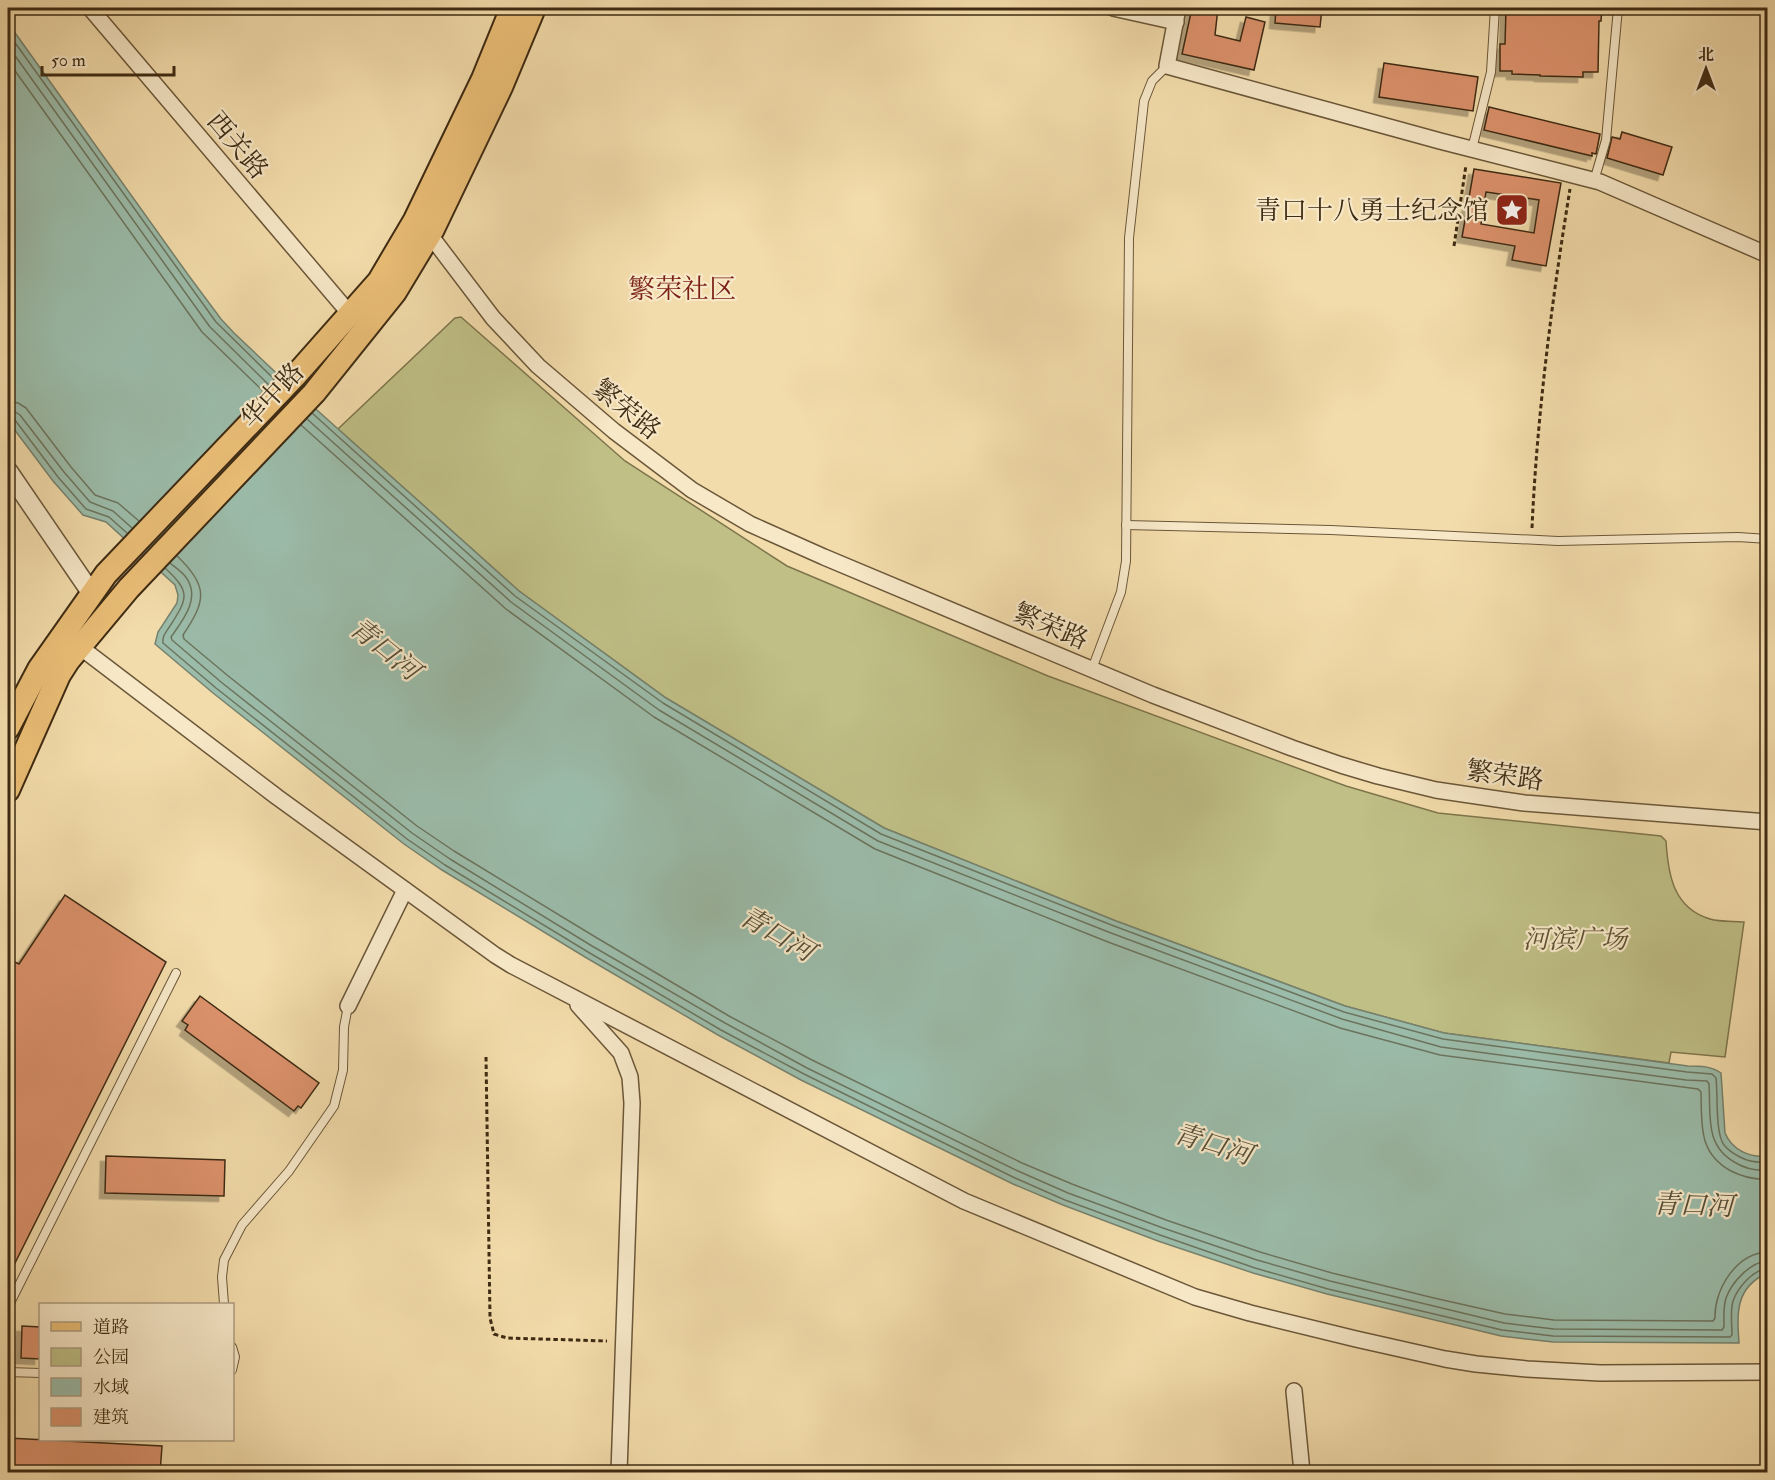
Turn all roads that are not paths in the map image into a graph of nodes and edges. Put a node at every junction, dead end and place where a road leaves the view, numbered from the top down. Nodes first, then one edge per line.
1 (90, 8) edge
2 (512, 8) edge
3 (534, 8) edge
4 (1113, 8) edge
5 (1495, 8) edge
6 (1618, 8) edge
7 (1177, 15) edge
8 (1167, 66) junction
9 (1471, 149) junction
10 (1594, 181) junction
11 (430, 235) junction
12 (1767, 255) edge
13 (350, 314) junction
14 (8, 471) edge
15 (1126, 525) junction
16 (1767, 539) edge
17 (92, 594) junction
18 (80, 647) junction
19 (1092, 669) junction
20 (8, 728) edge
21 (8, 790) edge
22 (1767, 822) edge
23 (405, 890) junction
24 (176, 973) dead end
25 (570, 996) junction
26 (348, 1006) joint
27 (224, 1303) edge
28 (8, 1307) edge
29 (8, 1372) edge
30 (1767, 1372) edge
31 (39, 1373) edge
32 (1294, 1391) dead end
33 (620, 1473) edge
34 (1302, 1473) edge

1 - 13 street, 西关路
2 - 13 main road, 华中路
3 - 11 main road, 华中路
4 - 7 street
5 - 9 lane
6 - 10 lane
7 - 8 street
8 - 9 street
8 - 15 lane
9 - 10 street
10 - 12 street
11 - 18 main road, 华中路
11 - 19 street, 繁荣路
13 - 17 main road, 华中路
14 - 17 street
15 - 16 lane
15 - 19 lane
17 - 20 main road, 华中路
18 - 21 main road, 华中路
18 - 23 street
19 - 22 street, 繁荣路
23 - 25 street
23 - 26 street
24 - 28 lane
25 - 30 street
25 - 33 street
26 - 27 lane
29 - 31 lane
32 - 34 street

